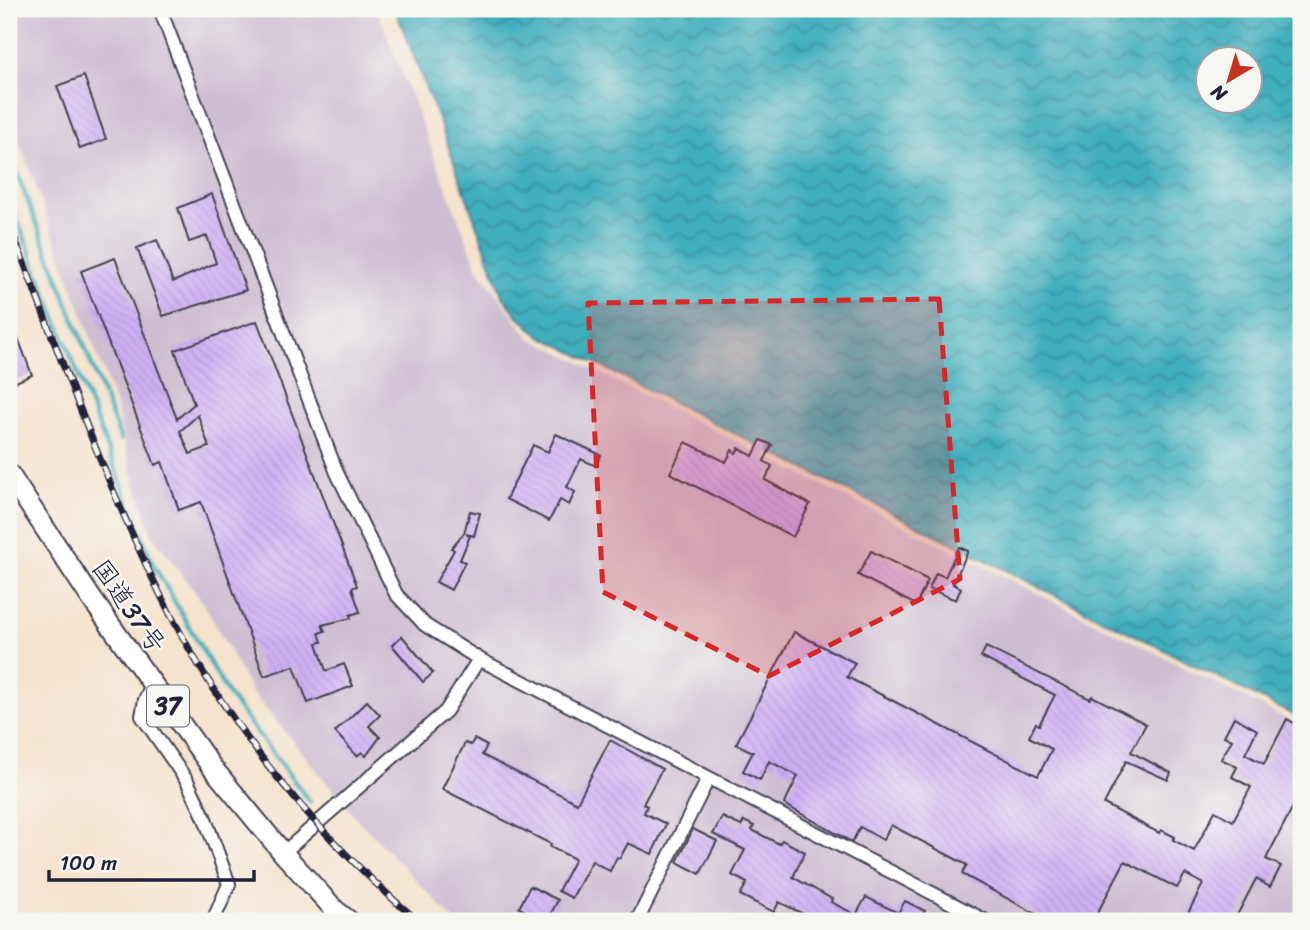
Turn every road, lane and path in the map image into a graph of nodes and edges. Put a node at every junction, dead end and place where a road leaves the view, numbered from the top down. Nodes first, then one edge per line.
1 (160, 9) edge
2 (9, 474) edge
3 (479, 659) junction
4 (152, 684) junction
5 (708, 779) junction
6 (284, 853) junction
7 (213, 921) edge
8 (349, 921) edge
9 (637, 921) edge
10 (985, 921) edge

1 - 3 street
2 - 4 highway, 国道37号 / 37
3 - 5 street
3 - 6 street
4 - 6 highway, 国道37号 / 37
4 - 7 street
5 - 9 street
5 - 10 street
6 - 8 highway, 国道37号 / 37

